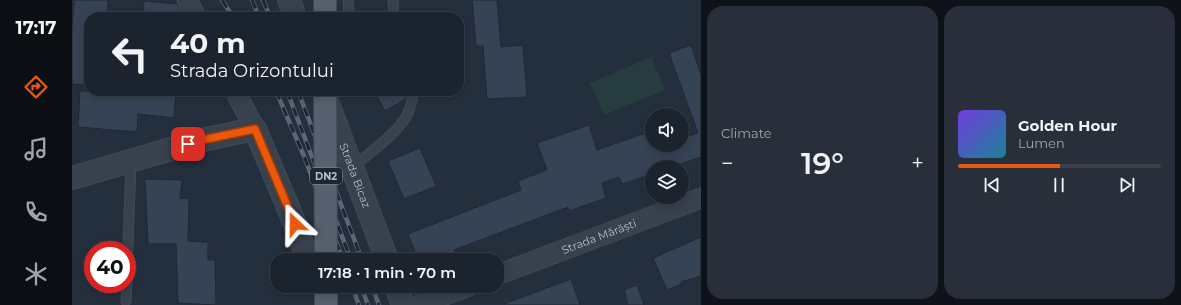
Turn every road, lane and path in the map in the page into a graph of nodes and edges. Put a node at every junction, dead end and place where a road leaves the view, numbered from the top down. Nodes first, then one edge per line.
1 (187, 0) edge
2 (289, 0) edge
3 (325, 0) edge
4 (348, 0) edge
5 (393, 0) edge
6 (193, 12) edge
7 (293, 12) edge
8 (325, 12) edge
9 (349, 12) edge
10 (394, 12) edge
11 (238, 96) edge
12 (324, 96) edge
13 (326, 96) edge
14 (413, 96) edge
15 (255, 129) junction
16 (131, 161) junction
17 (352, 167) junction
18 (72, 178) edge
19 (701, 198) edge
20 (128, 241) edge
21 (305, 253) edge
22 (326, 253) edge
23 (383, 253) edge
24 (504, 272) edge
25 (126, 293) edge
26 (321, 293) edge
27 (326, 293) edge
28 (399, 293) edge
29 (451, 293) edge
30 (126, 301) dead end
31 (325, 305) edge
32 (403, 305) edge
33 (419, 305) edge

1 - 6 street
2 - 7 street
3 - 8 main road
4 - 9 lane
5 - 10 lane
11 - 15 street
12 - 22 main road, DN2, bridge
13 - 17 street, Strada Bicaz
14 - 17 lane
15 - 16 street
15 - 21 street
16 - 18 street
16 - 20 lane
17 - 23 street, Strada Bicaz
19 - 24 street, Strada Mărăști
25 - 30 lane
26 - 31 street
27 - 31 main road
28 - 32 street
29 - 33 street

